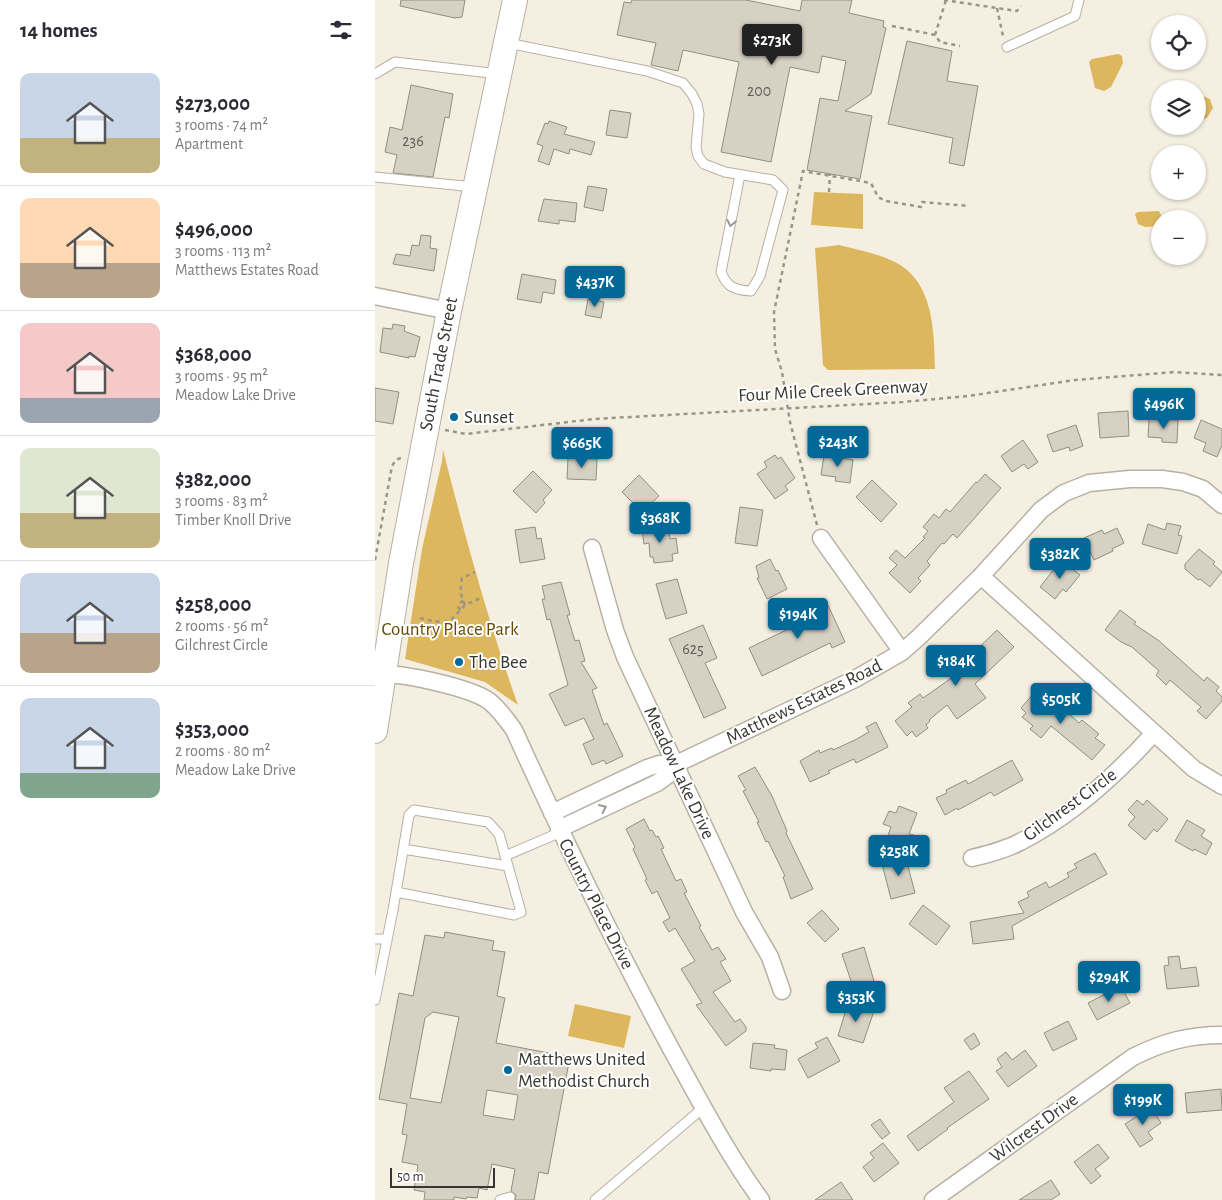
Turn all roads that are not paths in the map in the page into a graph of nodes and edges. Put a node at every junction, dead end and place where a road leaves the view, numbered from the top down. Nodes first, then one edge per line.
1 (515, 0) edge
2 (1079, 0) edge
3 (506, 43) junction
4 (1007, 47) dead end
5 (375, 74) edge
6 (499, 74) junction
7 (740, 175) junction
8 (375, 177) edge
9 (475, 187) junction
10 (375, 296) edge
11 (449, 311) junction
12 (1222, 505) edge
13 (821, 538) road end
14 (592, 548) dead end
15 (981, 576) junction
16 (902, 652) junction
17 (378, 673) edge
18 (375, 731) edge
19 (1154, 733) junction
20 (674, 765) junction
21 (1222, 786) edge
22 (552, 813) junction
23 (560, 831) junction
24 (403, 849) junction
25 (505, 856) junction
26 (973, 858) dead end
27 (508, 866) junction
28 (396, 892) junction
29 (375, 939) edge
30 (387, 940) junction
31 (378, 968) edge
32 (783, 991) dead end
33 (375, 1000) edge
34 (1222, 1035) edge
35 (703, 1108) junction
36 (595, 1200) edge
37 (761, 1200) edge
38 (933, 1200) edge

1 - 3 main road, South Trade Street
2 - 4 lane
3 - 6 main road, South Trade Street
3 - 7 lane
5 - 6 lane
6 - 9 main road, South Trade Street
7 -> 7 lane
8 - 9 lane
9 - 11 main road, South Trade Street
10 - 11 street
11 - 17 main road, South Trade Street
12 - 15 street, Matthews Estates Road
13 - 16 street
14 - 20 street, Meadow Lake Drive
15 - 16 street, Matthews Estates Road
15 - 19 street
16 - 20 street, Matthews Estates Road
17 - 18 main road, South Trade Street
17 - 22 street, Country Place Drive
19 - 21 street
19 - 26 street, Gilchrest Circle
20 - 22 street, Matthews Estates Road
23 -> 20 street, Matthews Estates Road
20 - 32 street, Meadow Lake Drive
22 - 23 street, Country Place Drive
23 - 25 lane
23 - 35 street, Country Place Drive
24 - 25 lane
24 - 27 lane
24 - 28 lane
25 - 27 lane
27 - 28 lane
28 - 30 lane
29 - 30 lane
30 - 31 lane
31 - 33 lane
34 - 38 street, Wilcrest Drive
35 - 36 lane
35 - 37 street, Country Place Drive

